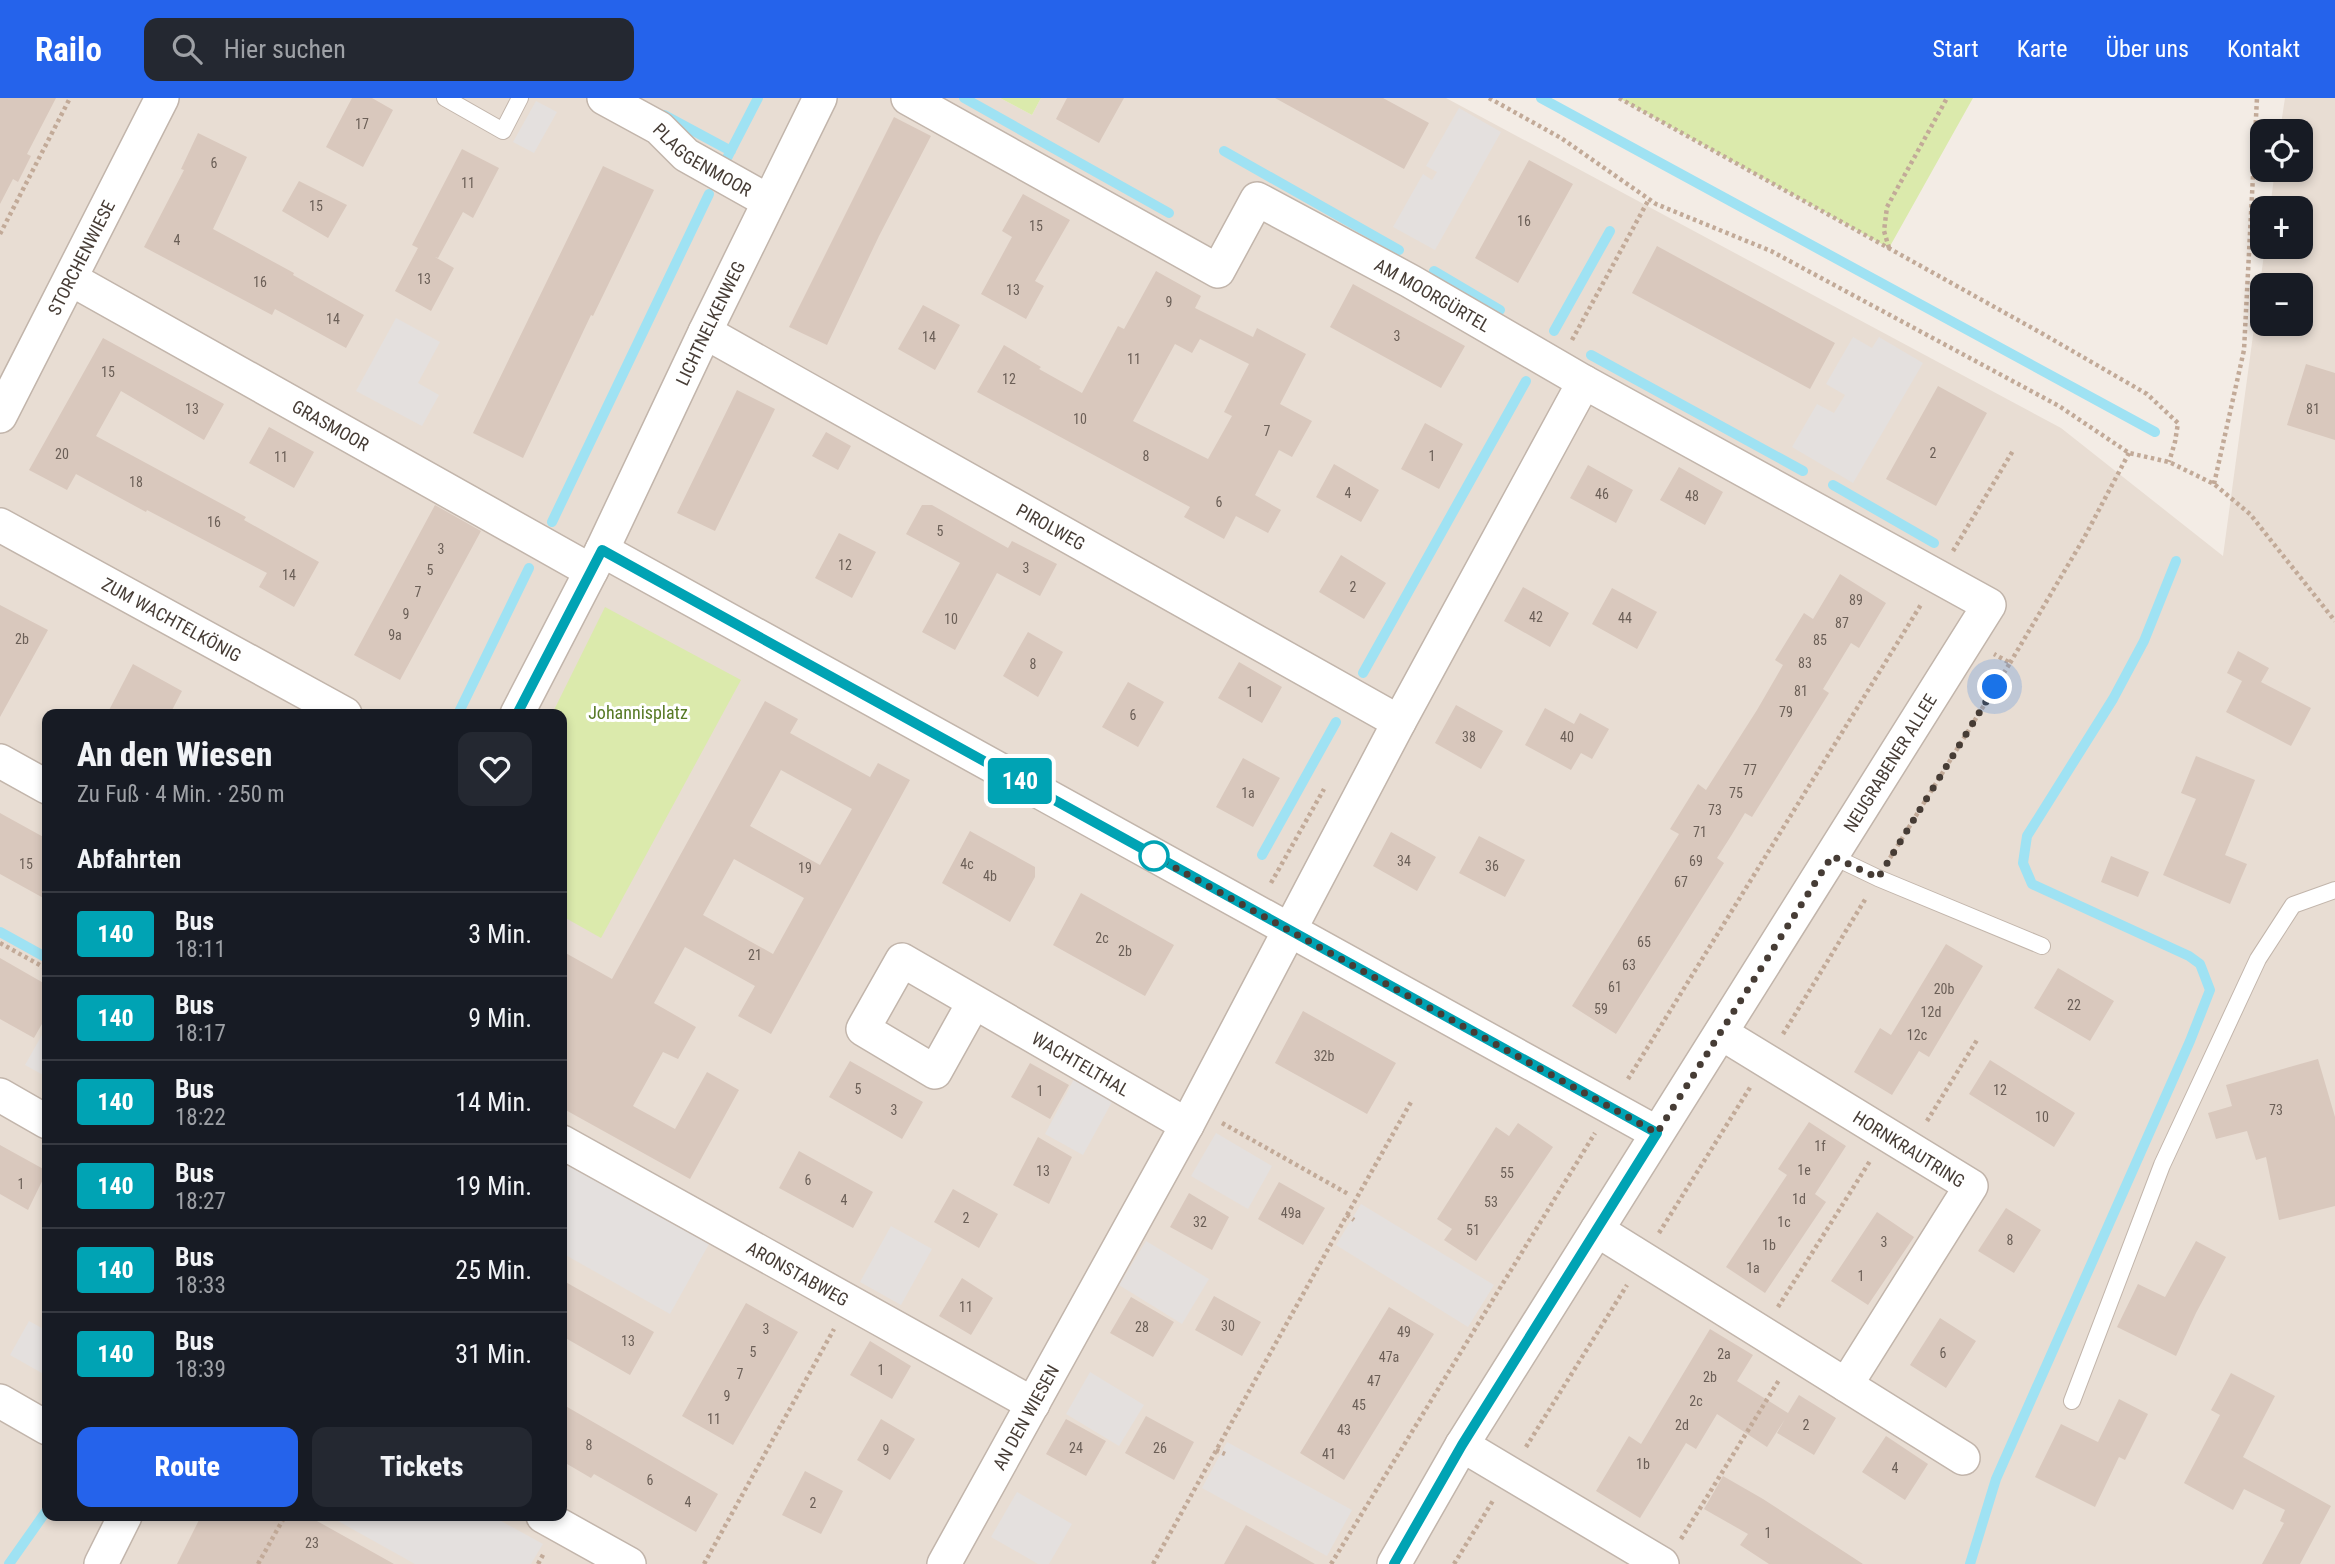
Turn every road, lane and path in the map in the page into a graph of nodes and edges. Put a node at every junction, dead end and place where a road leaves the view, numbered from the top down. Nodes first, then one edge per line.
1 (70, 98) edge
2 (162, 98) edge
3 (444, 98) edge
4 (520, 98) edge
5 (604, 98) edge
6 (820, 98) edge
7 (908, 98) edge
8 (1489, 98) edge
9 (1619, 98) edge
10 (1947, 98) edge
11 (2257, 98) edge
12 (768, 201) junction
13 (0, 234) edge
14 (1889, 248) junction
15 (71, 279) junction
16 (705, 332) junction
17 (1584, 382) junction
18 (0, 416) edge
19 (2014, 449) dead end
20 (2129, 453) junction
21 (2169, 462) junction
22 (2214, 484) junction
23 (0, 525) edge
24 (597, 560) junction
25 (1938, 577) junction
26 (1989, 606) joint
27 (2335, 621) edge
28 (1968, 639) junction
29 (2010, 663) junction
30 (336, 709) edge
31 (520, 709) edge
32 (1399, 722) junction
33 (0, 761) edge
34 (42, 784) edge
35 (1832, 856) junction
36 (1878, 878) junction
37 (2335, 890) edge
38 (1291, 931) junction
39 (0, 943) edge
40 (2042, 946) dead end
41 (42, 966) edge
42 (974, 1002) dead end
43 (1721, 1033) junction
44 (1977, 1040) dead end
45 (1766, 1061) junction
46 (1628, 1079) dead end
47 (0, 1095) edge
48 (1411, 1102) dead end
49 (1192, 1117) junction
50 (42, 1119) edge
51 (1657, 1133) junction
52 (1898, 1142) junction
53 (567, 1145) edge
54 (1350, 1195) dead end
55 (1347, 1215) junction
56 (1354, 1220) dead end
57 (1597, 1230) junction
58 (1643, 1260) junction
59 (849, 1302) junction
60 (1763, 1332) junction
61 (1796, 1353) junction
62 (1846, 1385) junction
63 (0, 1401) edge
64 (2071, 1402) dead end
65 (1033, 1404) junction
66 (42, 1424) edge
67 (1462, 1445) junction
68 (1216, 1450) junction
69 (1225, 1454) dead end
70 (1963, 1458) dead end
71 (1510, 1473) junction
72 (122, 1521) edge
73 (282, 1521) edge
74 (552, 1521) edge
75 (1671, 1552) edge
76 (101, 1564) edge
77 (258, 1564) edge
78 (629, 1564) edge
79 (704, 1564) edge
80 (944, 1564) edge
81 (1153, 1564) edge
82 (1394, 1564) edge
83 (1454, 1564) edge

1 - 13 path
2 - 15 street, STORCHENWIESE
3 - 4 lane
5 - 12 street, PLAGGENMOOR
6 - 12 street, LICHTNELKENWEG
7 - 17 street, AM MOORGÜRTEL
8 - 20 path
9 - 14 path
10 - 14 path
11 - 22 path
12 - 16 street, LICHTNELKENWEG
14 - 21 path
15 - 18 street, STORCHENWIESE
15 - 24 street, GRASMOOR
16 - 24 street, LICHTNELKENWEG
16 - 32 street, PIROLWEG
17 - 25 street, AM MOORGÜRTEL
17 - 32 street, AN DEN WIESEN
19 - 25 path
20 - 21 path
20 - 29 path
21 - 22 path
22 - 27 path
23 - 30 street, ZUM WACHTELKÖNIG
24 - 31 street
24 - 38 street
25 - 26 street, AM MOORGÜRTEL
25 - 46 path
26 - 28 street, NEUGRABENER ALLEE
28 - 29 path
28 - 35 street, NEUGRABENER ALLEE
29 - 36 path
32 - 38 street, AN DEN WIESEN
33 - 34 street
35 - 36 lane
35 - 43 street, NEUGRABENER ALLEE
36 - 40 lane
36 - 45 path
37 - 64 lane
38 - 49 street, AN DEN WIESEN
38 - 51 street
39 - 41 path
42 - 49 street, WACHTELTHAL
43 - 45 street, HORNKRAUTRING
43 - 51 street, NEUGRABENER ALLEE
44 - 52 path
45 - 52 street, HORNKRAUTRING
45 - 58 path
47 - 50 street
48 - 55 path
49 - 54 path
49 - 65 street, AN DEN WIESEN
51 - 57 street, NEUGRABENER ALLEE
52 - 60 path
52 - 62 street, HORNKRAUTRING
53 - 59 street, ARONSTABWEG
55 - 56 path
55 - 68 path
57 - 58 street
57 - 67 street, NEUGRABENER ALLEE
58 - 60 street
58 - 71 path
59 - 65 street, ARONSTABWEG
59 - 79 path
60 - 61 street
61 - 62 street
61 - 75 path
62 - 70 street
63 - 66 street
65 - 80 street, AN DEN WIESEN
67 - 71 street
67 - 82 street, NEUGRABENER ALLEE
68 - 69 path
68 - 81 path
71 - 75 street
71 - 83 path
72 - 76 street
73 - 77 path
74 - 78 street

